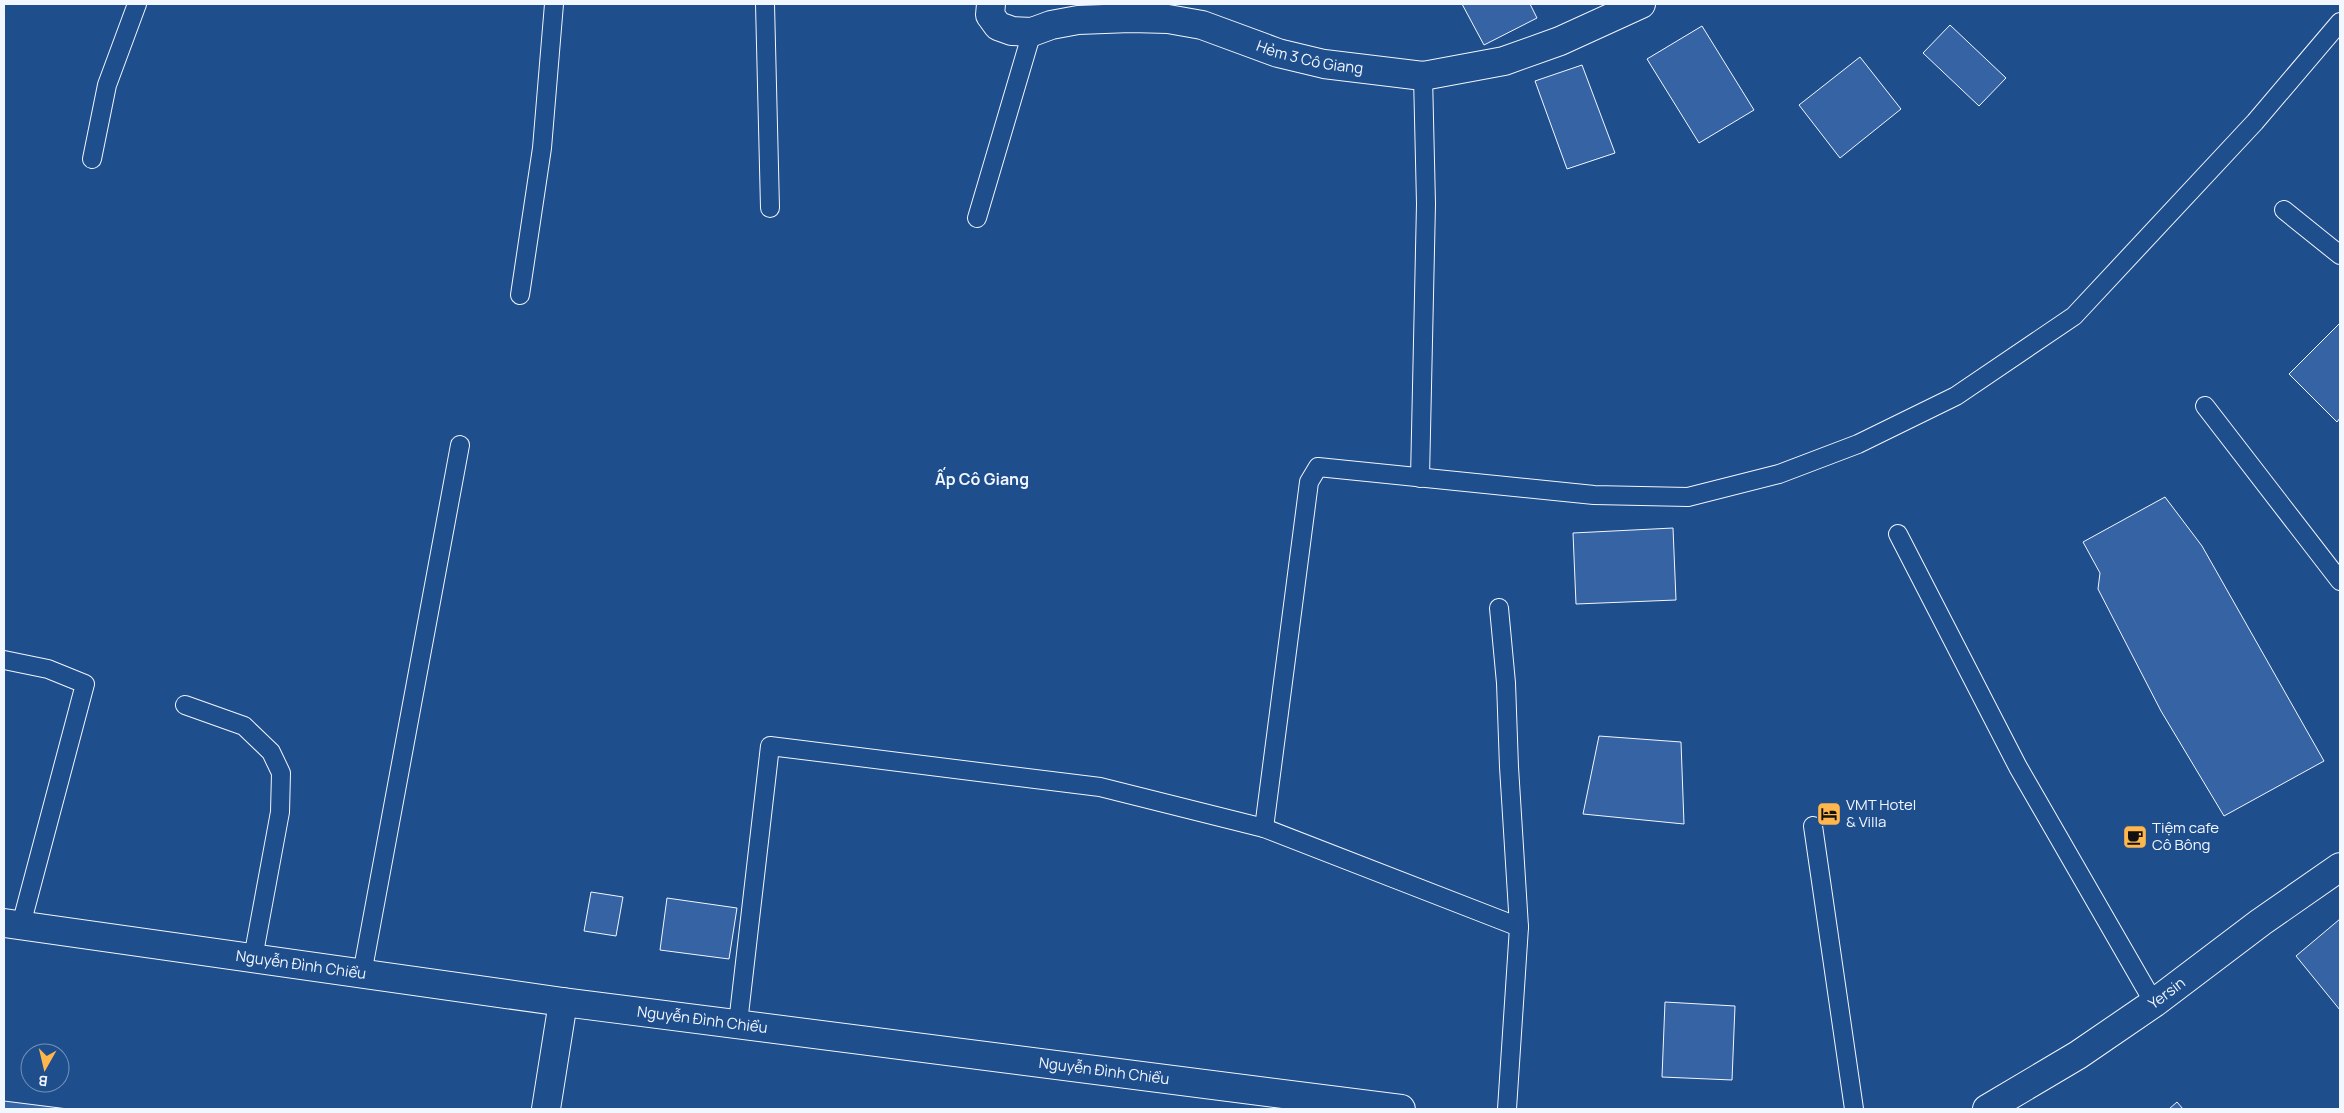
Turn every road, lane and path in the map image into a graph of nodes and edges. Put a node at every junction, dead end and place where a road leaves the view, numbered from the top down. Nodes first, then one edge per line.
1 (137, 4) edge
2 (554, 4) edge
3 (765, 4) edge
4 (991, 4) edge
5 (1641, 4) edge
6 (2340, 22) edge
7 (1032, 32) junction
8 (1423, 76) junction
9 (92, 159) dead end
10 (770, 208) dead end
11 (2284, 210) dead end
12 (977, 218) dead end
13 (2340, 255) edge
14 (520, 295) dead end
15 (2205, 406) dead end
16 (460, 444) dead end
17 (1420, 478) junction
18 (1898, 534) dead end
19 (2340, 581) edge
20 (1499, 608) dead end
21 (4, 660) edge
22 (185, 705) dead end
23 (1813, 826) dead end
24 (1264, 828) junction
25 (2340, 867) edge
26 (13, 924) edge
27 (1519, 927) junction
28 (253, 958) junction
29 (362, 974) junction
30 (563, 1002) junction
31 (2154, 1003) junction
32 (738, 1023) junction
33 (546, 1109) edge
34 (1401, 1109) edge
35 (1507, 1109) edge
36 (1854, 1109) edge
37 (1987, 1109) edge

1 - 9 lane
2 - 14 lane
3 - 10 lane
4 - 7 main road, Hẻm 3 Cô Giang
5 - 8 main road, Hẻm 3 Cô Giang
6 - 17 lane
7 - 8 main road, Hẻm 3 Cô Giang
7 - 12 lane
8 - 17 lane
11 - 13 lane
15 - 19 lane
16 - 29 lane
17 - 24 lane
18 - 31 lane
20 - 27 lane
21 - 26 lane
22 - 28 lane
23 - 36 lane
24 - 27 lane
24 - 32 lane
25 - 31 main road, Yersin
26 - 28 main road, Nguyễn Đình Chiểu
27 - 35 lane
28 - 29 main road, Nguyễn Đình Chiểu
29 - 30 main road, Nguyễn Đình Chiểu
30 - 32 main road, Nguyễn Đình Chiểu
30 - 33 main road
31 - 37 main road, Yersin
32 - 34 main road, Nguyễn Đình Chiểu

